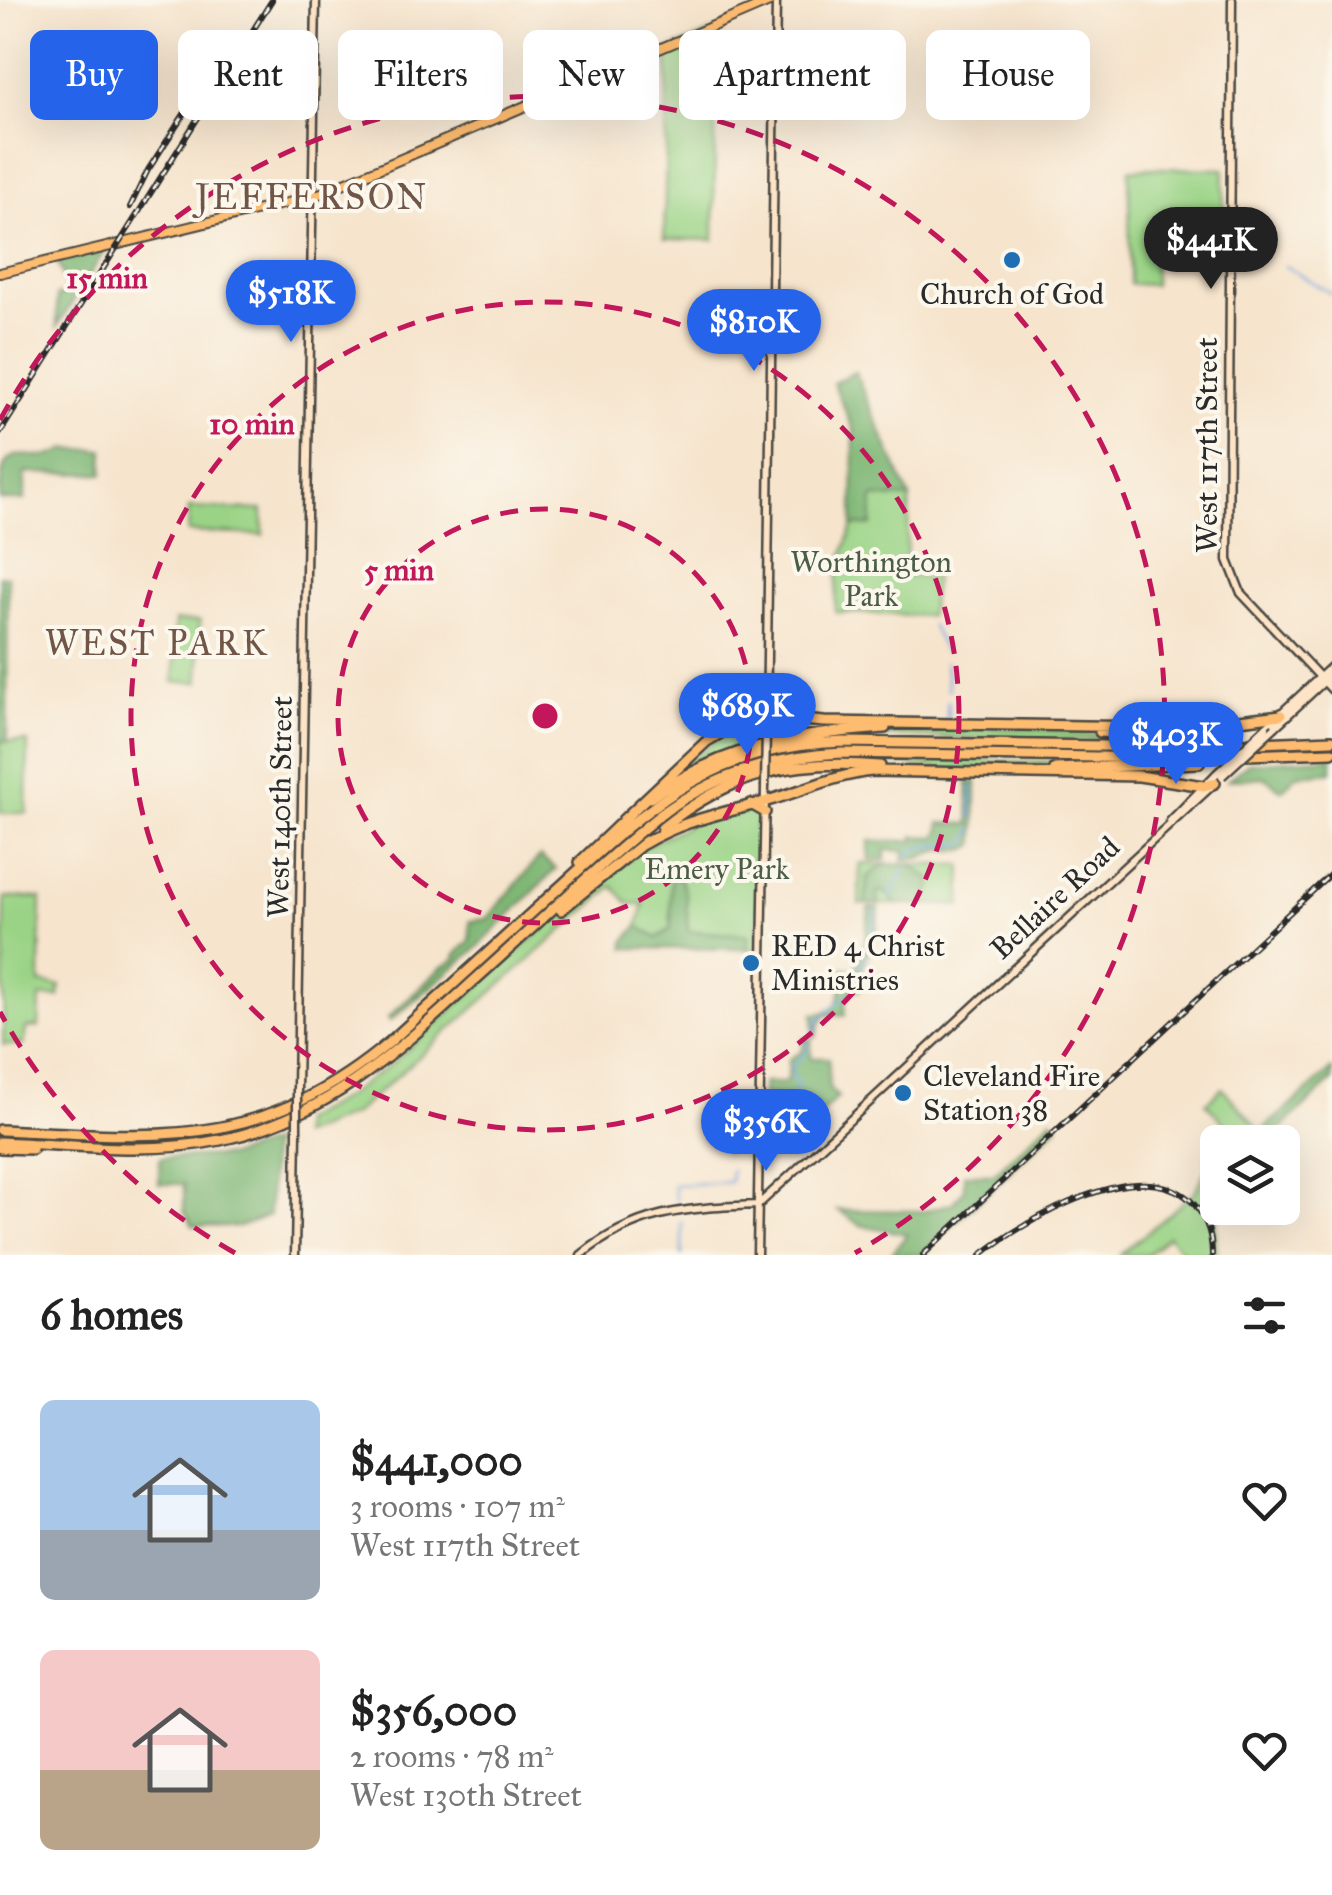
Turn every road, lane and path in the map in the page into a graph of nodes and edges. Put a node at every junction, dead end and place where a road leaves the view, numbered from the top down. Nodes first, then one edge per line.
1 (316, 0) edge
2 (775, 0) edge
3 (1232, 0) edge
4 (312, 197) junction
5 (0, 273) edge
6 (1332, 666) edge
7 (1332, 674) edge
8 (1322, 679) junction
9 (1332, 690) edge
10 (1280, 714) junction
11 (766, 716) junction
12 (1260, 718) junction
13 (928, 724) junction
14 (1033, 726) junction
15 (1270, 727) junction
16 (1332, 740) edge
17 (1306, 742) junction
18 (1332, 752) edge
19 (1302, 753) junction
20 (962, 772) junction
21 (1002, 772) junction
22 (1211, 782) junction
23 (765, 807) junction
24 (623, 820) junction
25 (1169, 822) junction
26 (643, 844) junction
27 (505, 938) junction
28 (500, 958) junction
29 (0, 1128) edge
30 (0, 1145) edge
31 (758, 1205) junction
32 (295, 1255) edge
33 (581, 1255) edge
34 (757, 1255) edge

1 - 4 main road, West 140th Street
2 - 4 main road
2 - 11 main road
3 - 8 main road, West 117th Street
4 - 5 main road
4 - 32 main road, West 140th Street, bridge
6 - 8 main road, Bellaire Road
7 - 8 main road, Bellaire Road
8 - 9 main road, West 117th Street
8 - 10 main road, Bellaire Road
8 - 15 main road, Bellaire Road
10 - 12 highway
10 - 15 main road, Bellaire Road
11 - 13 highway
11 - 23 main road, bridge
11 - 24 highway
12 - 14 highway
12 - 15 highway
13 - 14 highway
13 - 24 highway
14 - 17 highway
15 - 22 main road, Bellaire Road, bridge
16 - 17 highway
17 - 27 highway
18 - 19 highway
19 - 21 highway
19 - 28 highway
20 - 21 highway
20 - 23 highway
20 - 26 highway
21 - 22 highway
22 - 25 main road, Bellaire Road
22 - 25 main road, Bellaire Road
23 - 26 highway
23 - 31 main road
24 - 27 highway
25 - 31 main road, Bellaire Road
26 - 28 highway
27 - 29 highway
28 - 30 highway
31 - 33 main road
31 - 34 main road

